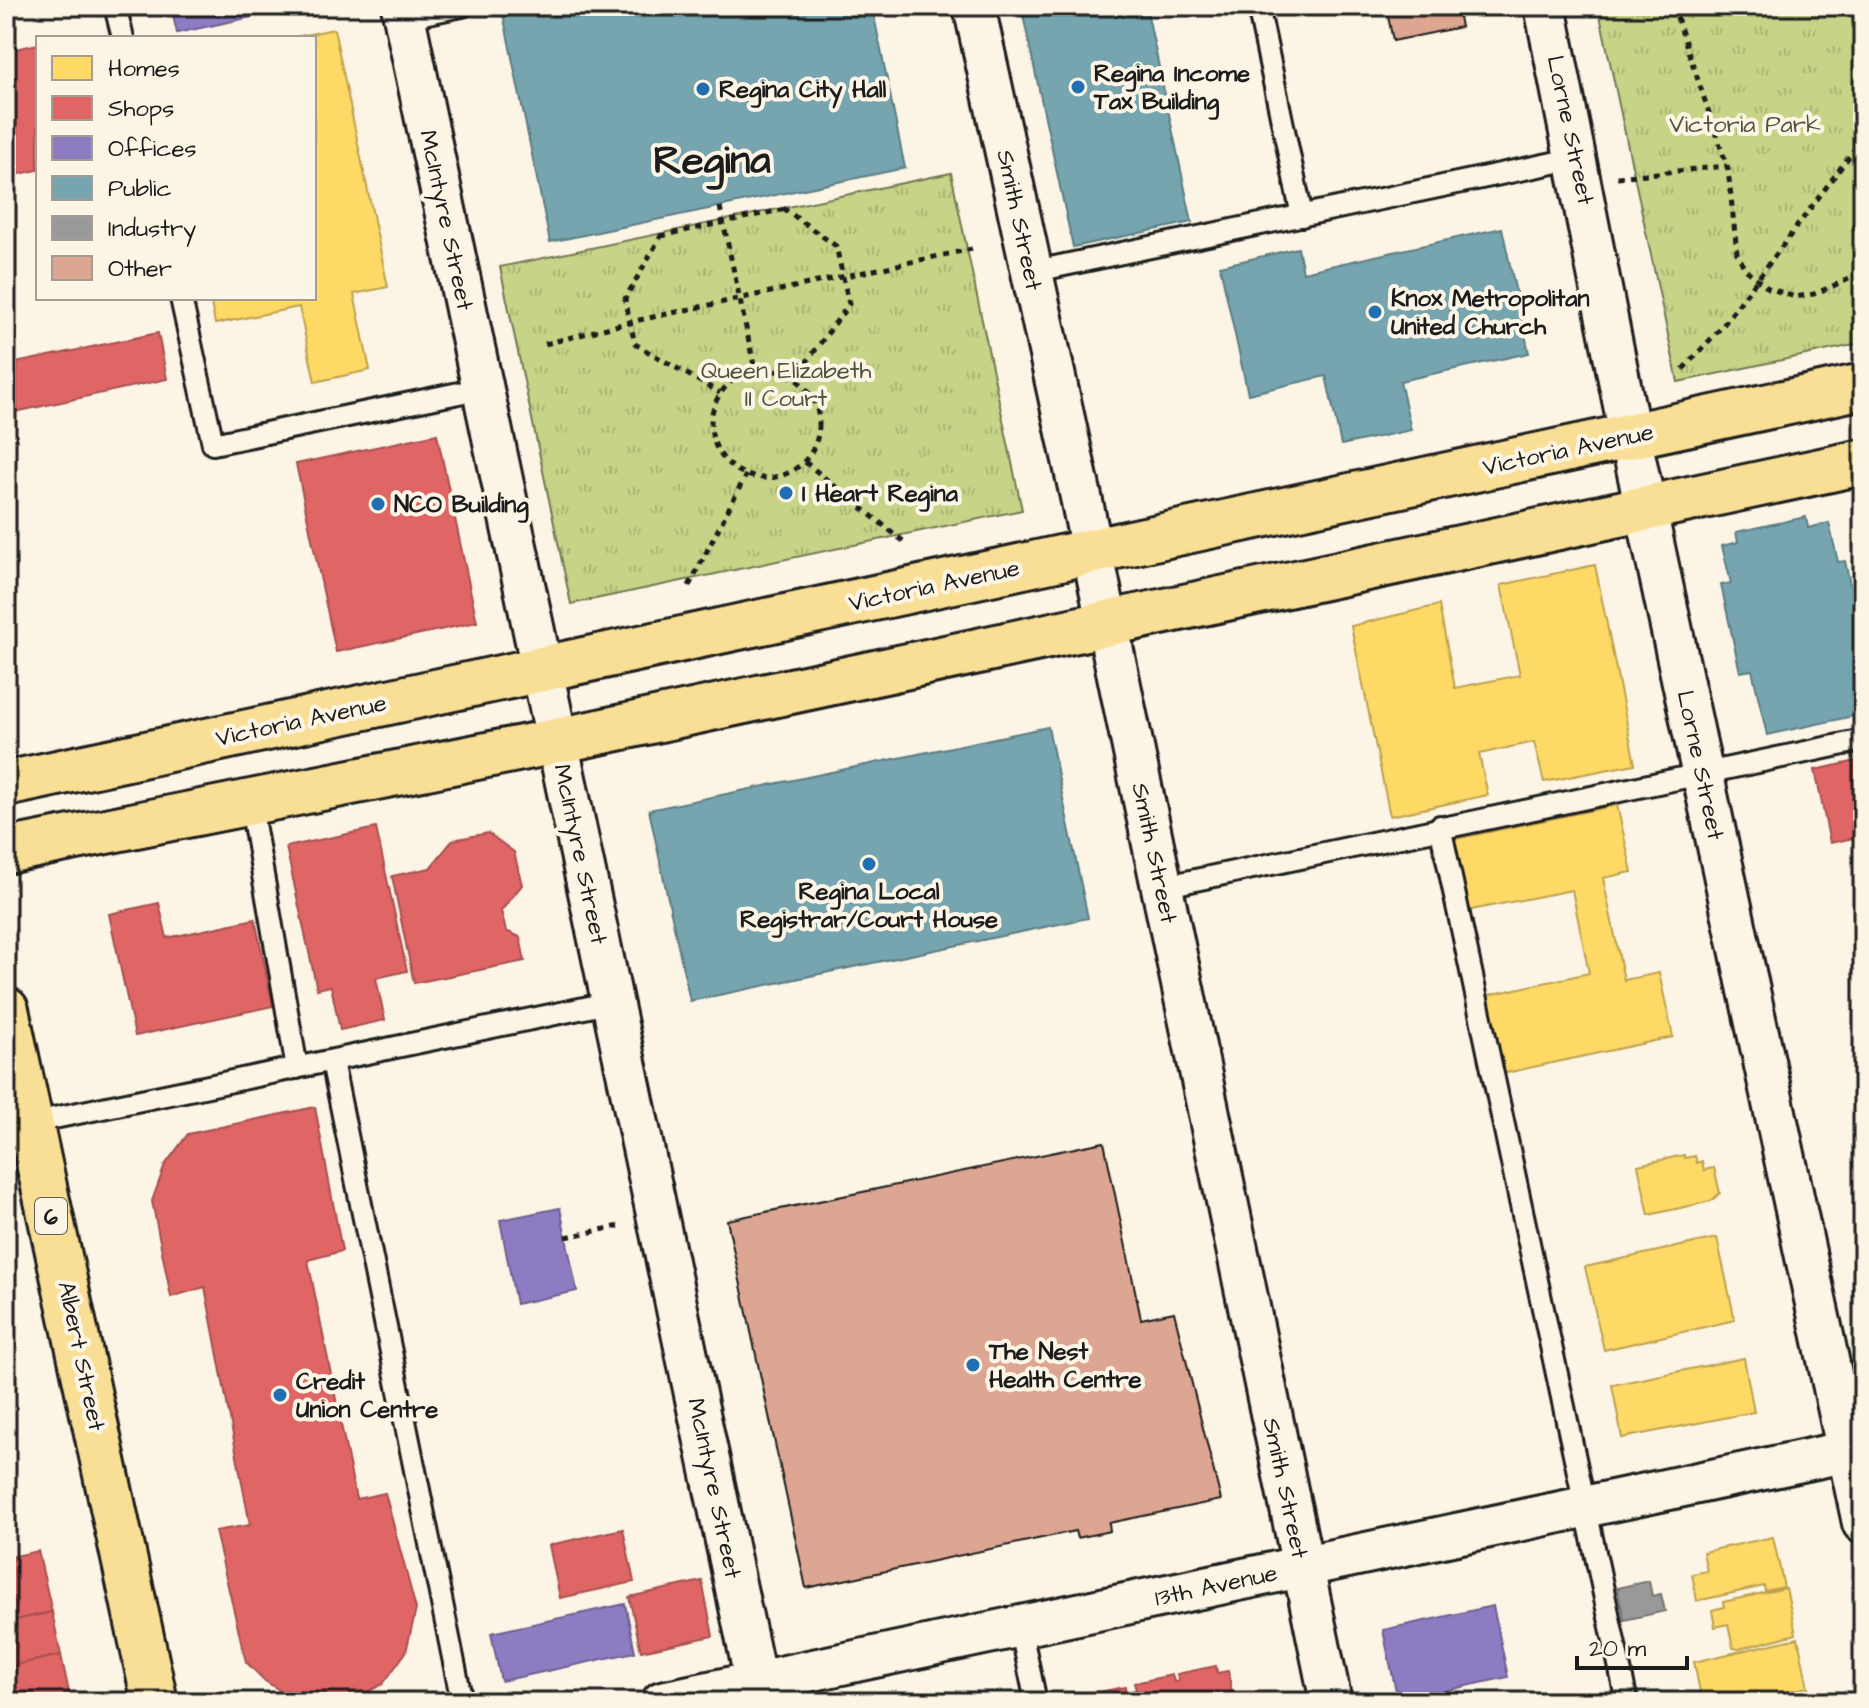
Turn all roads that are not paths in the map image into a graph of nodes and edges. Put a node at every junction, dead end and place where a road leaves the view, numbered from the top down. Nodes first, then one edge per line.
1 (115, 6) edge
2 (462, 6) edge
3 (974, 6) edge
4 (1258, 6) edge
5 (1545, 6) edge
6 (403, 12) edge
7 (122, 36) edge
8 (1580, 171) junction
9 (1302, 216) junction
10 (1031, 272) junction
11 (181, 300) edge
12 (1863, 386) edge
13 (483, 388) junction
14 (1630, 435) junction
15 (1863, 462) edge
16 (1647, 511) junction
17 (1091, 551) junction
18 (1107, 624) junction
19 (542, 669) junction
20 (1863, 740) edge
21 (557, 741) junction
22 (1703, 774) junction
23 (6, 784) edge
24 (250, 801) junction
25 (1440, 826) junction
26 (6, 851) edge
27 (1162, 887) junction
28 (613, 1002) junction
29 (6, 1010) edge
30 (332, 1061) junction
31 (297, 1068) junction
32 (18, 1126) edge
33 (1855, 1450) edge
34 (1586, 1507) junction
35 (1863, 1523) edge
36 (1303, 1566) junction
37 (1020, 1626) junction
38 (758, 1692) edge
39 (155, 1702) edge
40 (462, 1702) edge
41 (662, 1702) edge
42 (1036, 1702) edge
43 (1331, 1702) edge
44 (1627, 1702) edge

1 - 7 lane
2 - 6 lane
3 - 10 street, Smith Street
4 - 9 lane
5 - 8 street, Lorne Street
6 - 13 street, McIntyre Street
8 - 9 lane
8 - 14 street, Lorne Street
9 - 10 lane
10 - 17 street, Smith Street
11 - 13 lane
12 - 14 main road, Victoria Avenue
13 - 19 street, McIntyre Street
14 - 16 street, Lorne Street
14 - 17 main road, Victoria Avenue
15 - 16 main road
16 - 18 main road
16 - 22 street, Lorne Street
17 - 18 street, Smith Street
17 - 19 main road, Victoria Avenue
18 - 21 main road
18 - 27 street, Smith Street
19 - 21 street, McIntyre Street
19 - 23 main road, Victoria Avenue
20 - 22 lane
21 - 24 main road
21 - 28 street, McIntyre Street
22 - 25 lane
22 - 33 street, Lorne Street
24 - 26 main road
24 - 31 lane
25 - 27 lane
25 - 34 lane
27 - 36 street, Smith Street
28 - 30 lane
28 - 38 street, McIntyre Street
29 - 32 main road, Albert Street / 6
30 - 31 lane
30 - 40 lane
31 - 32 lane
32 - 39 main road, Albert Street / 6
33 - 34 street, 13th Avenue
33 - 35 street, Lorne Street
34 - 36 street, 13th Avenue
34 - 44 lane
36 - 37 street, 13th Avenue
36 - 43 street, Smith Street
37 - 38 street, 13th Avenue
37 - 42 lane
38 - 41 street, 13th Avenue

